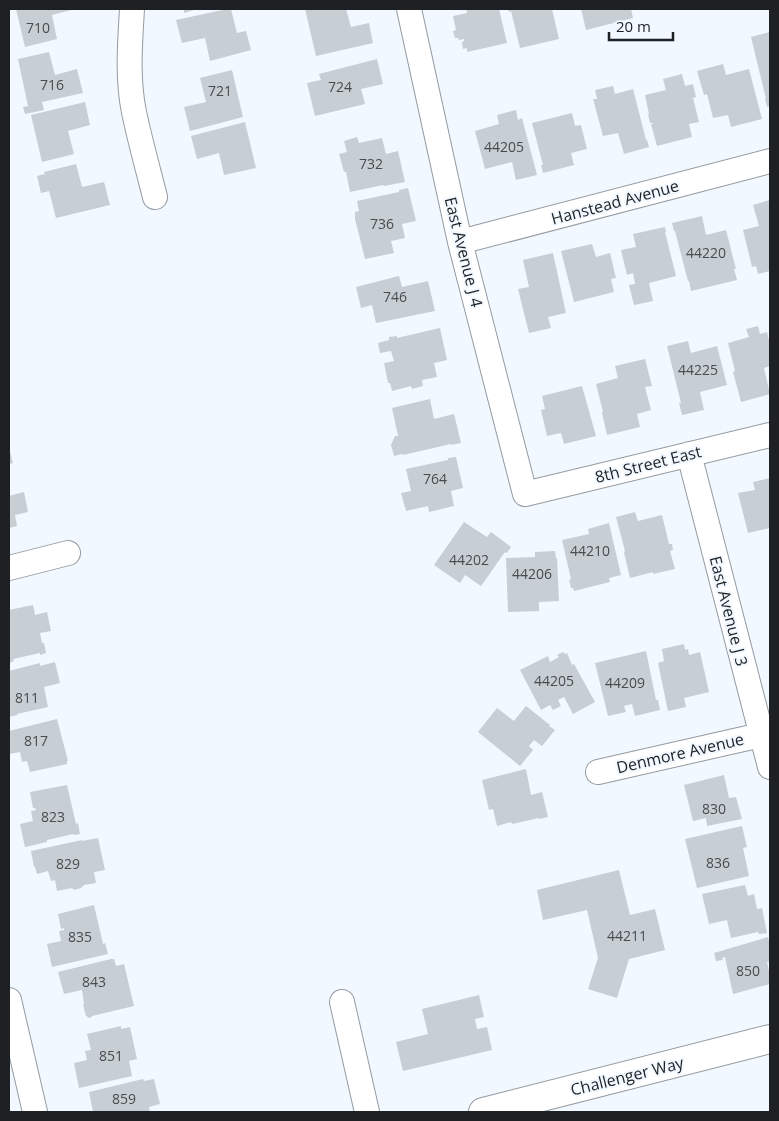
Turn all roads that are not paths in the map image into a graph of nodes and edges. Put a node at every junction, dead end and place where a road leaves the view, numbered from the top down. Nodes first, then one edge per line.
1 (132, 9) edge
2 (409, 9) edge
3 (770, 161) edge
4 (155, 198) dead end
5 (460, 242) junction
6 (770, 435) edge
7 (689, 454) junction
8 (525, 494) joint
9 (68, 553) dead end
10 (9, 568) edge
11 (761, 734) junction
12 (770, 767) edge
13 (598, 772) dead end
14 (9, 1000) edge
15 (342, 1002) dead end
16 (770, 1039) edge
17 (35, 1112) edge
18 (367, 1112) edge
19 (483, 1112) edge

1 - 4 street
2 - 5 street, East Avenue J 4
3 - 5 street, Hanstead Avenue
5 - 8 street, East Avenue J 4
6 - 7 street, 8th Street East
7 - 8 street, 8th Street East
7 - 11 street, East Avenue J 3
9 - 10 street
11 - 12 street, East Avenue J 3
11 - 13 street, Denmore Avenue
14 - 17 street
15 - 18 street
16 - 19 main road, Challenger Way

